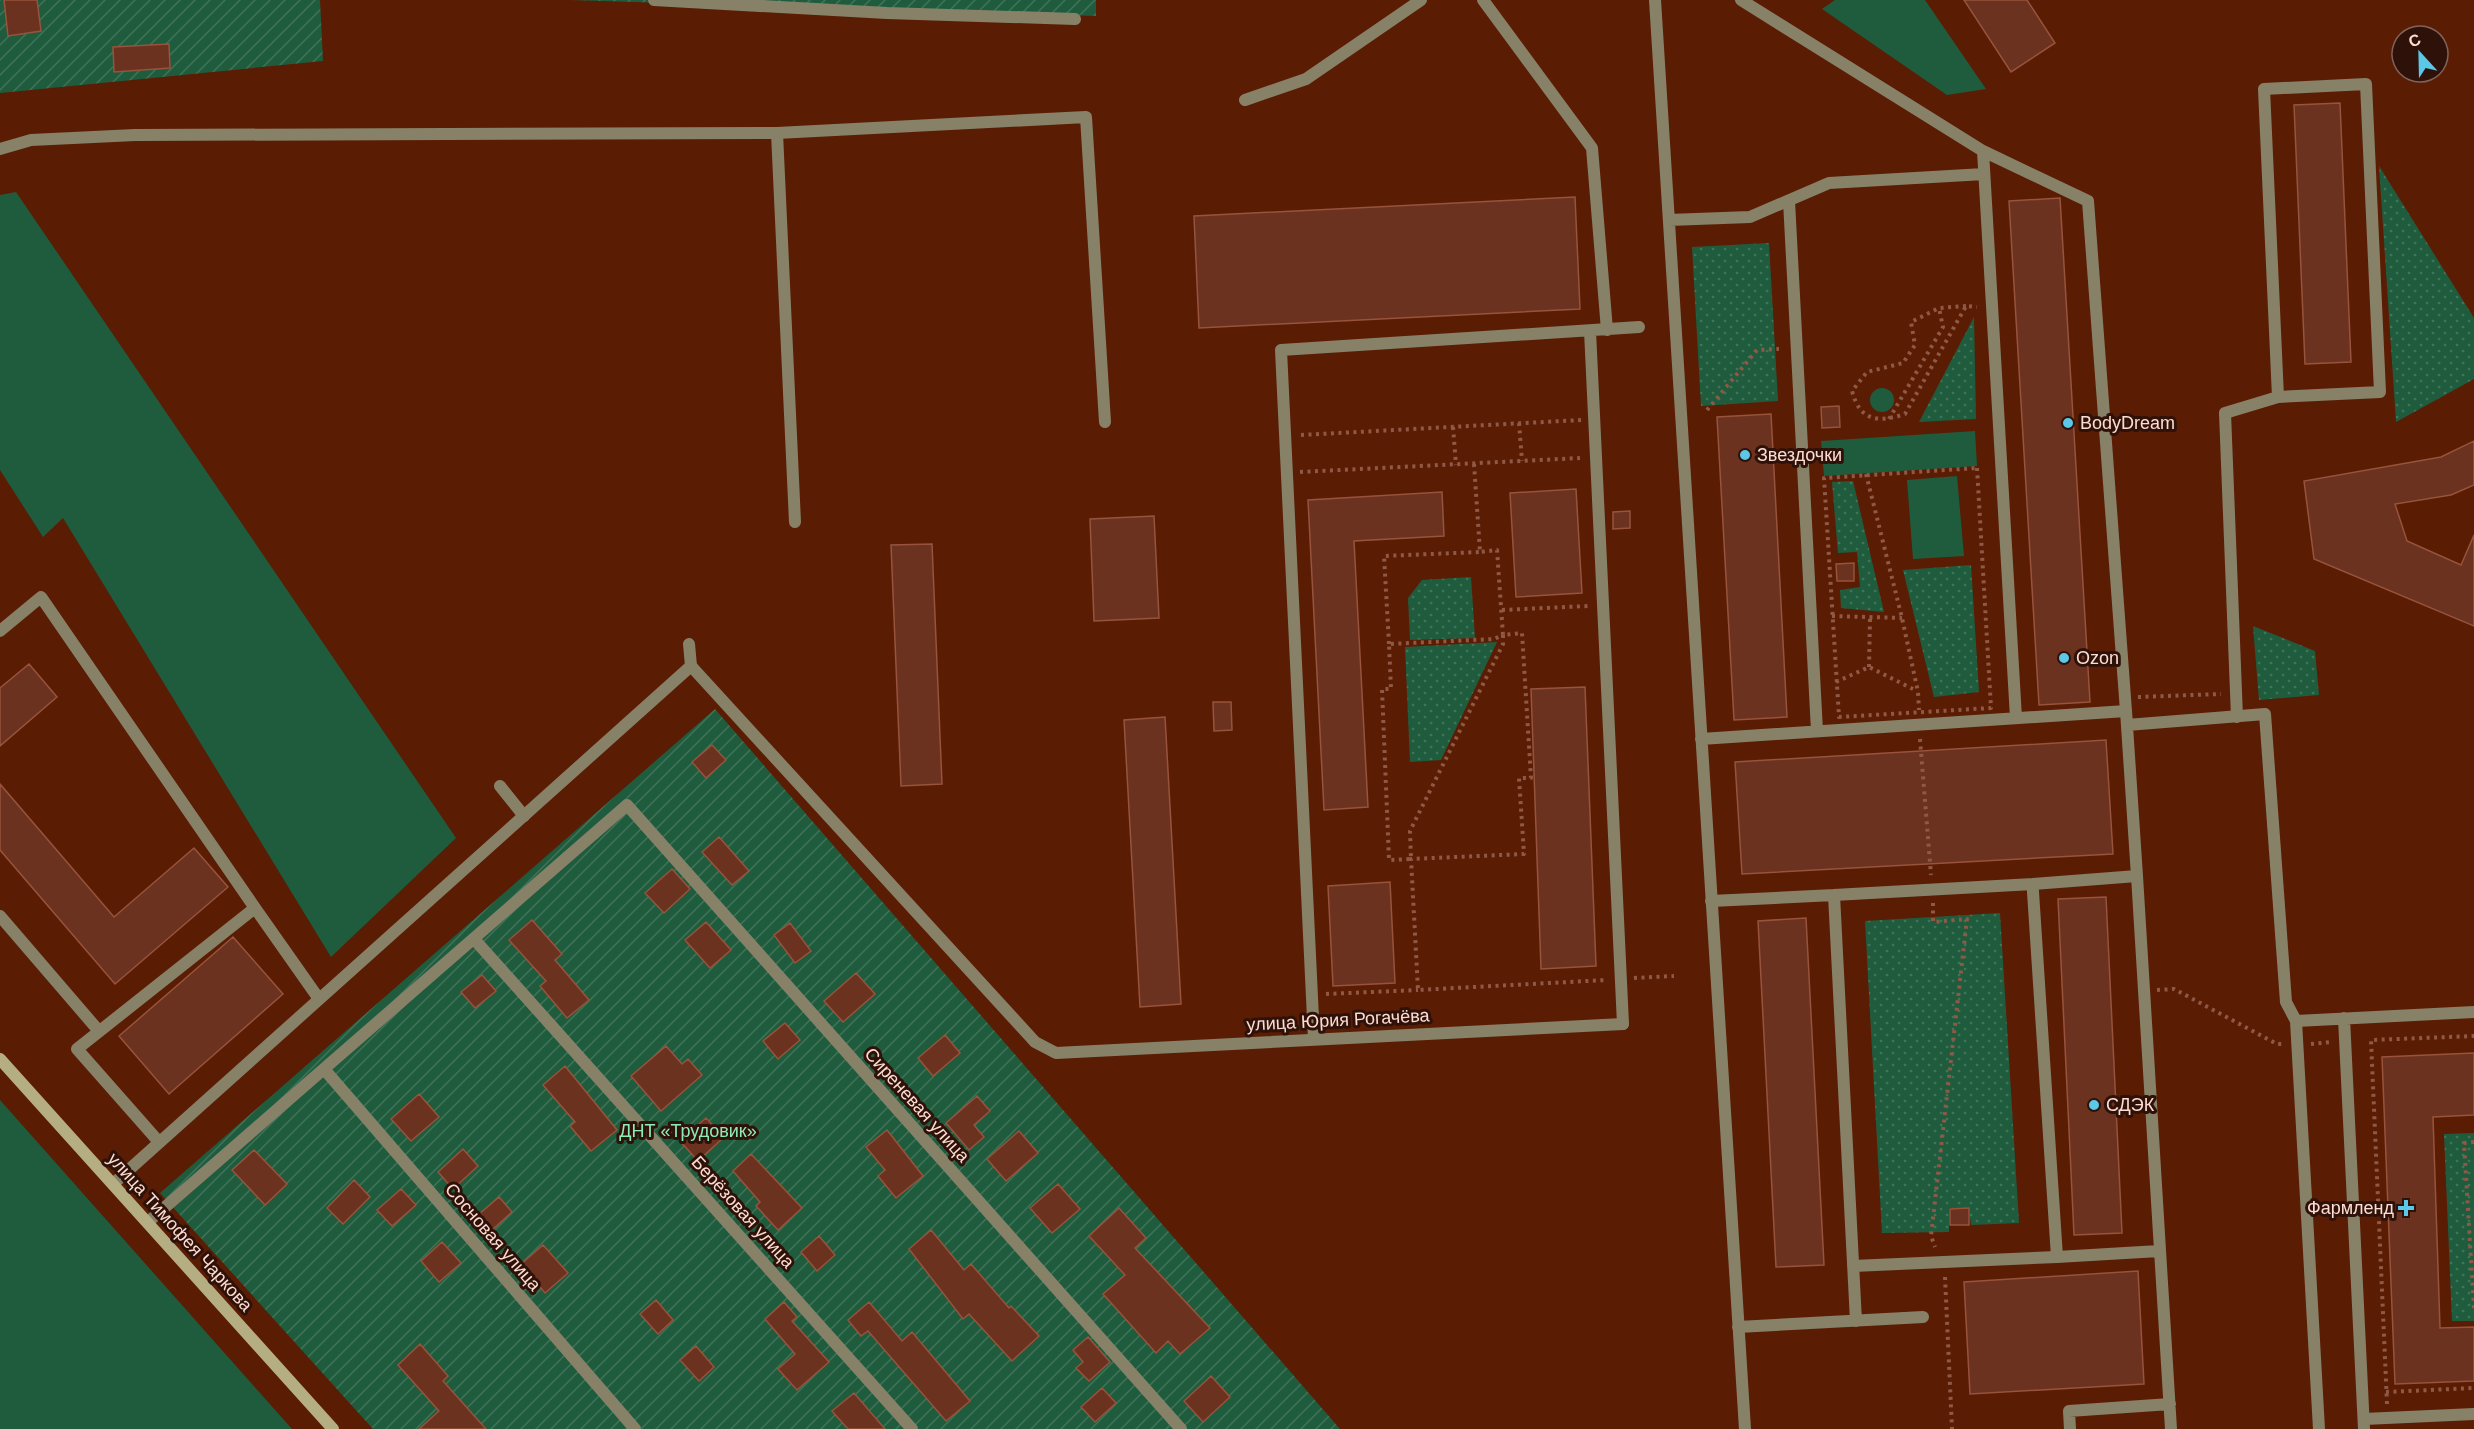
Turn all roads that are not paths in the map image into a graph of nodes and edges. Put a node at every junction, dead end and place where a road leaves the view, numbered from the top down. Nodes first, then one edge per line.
1 (654, 0) edge
2 (1421, 0) edge
3 (1483, 0) edge
4 (1655, 0) edge
5 (1741, 0) edge
6 (1075, 19) dead end
7 (1245, 100) dead end
8 (777, 133) junction
9 (0, 149) edge
10 (1983, 152) junction
11 (1984, 174) junction
12 (1789, 201) junction
13 (1669, 220) junction
14 (1639, 327) dead end
15 (1607, 330) junction
16 (1590, 331) junction
17 (2278, 397) junction
18 (1105, 422) dead end
19 (795, 522) dead end
20 (0, 631) edge
21 (689, 644) dead end
22 (691, 666) junction
23 (2126, 704) junction
24 (2237, 717) junction
25 (2016, 718) junction
26 (2127, 725) junction
27 (1817, 731) junction
28 (1701, 739) junction
29 (500, 786) dead end
30 (524, 816) junction
31 (2137, 876) junction
32 (2033, 884) junction
33 (1833, 895) junction
34 (1711, 902) junction
35 (255, 908) junction
36 (0, 916) edge
37 (474, 939) junction
38 (319, 999) junction
39 (2474, 1012) edge
40 (2344, 1018) junction
41 (2296, 1021) junction
42 (98, 1030) junction
43 (1314, 1039) junction
44 (0, 1059) edge
45 (324, 1069) junction
46 (159, 1142) junction
47 (113, 1184) junction
48 (148, 1222) junction
49 (2159, 1251) junction
50 (2057, 1257) junction
51 (1852, 1266) junction
52 (1923, 1317) dead end
53 (1856, 1321) junction
54 (1738, 1327) junction
55 (2170, 1404) junction
56 (2474, 1414) edge
57 (2364, 1424) edge
58 (333, 1429) edge
59 (635, 1429) edge
60 (912, 1429) edge
61 (1180, 1429) edge
62 (1744, 1429) edge
63 (2070, 1429) edge
64 (2171, 1429) edge
65 (2319, 1429) edge

1 - 6 street
2 - 7 street
3 - 15 street
4 - 13 street
5 - 10 street
8 - 9 street
8 - 18 street
8 - 19 street
10 - 11 street
10 - 23 street
11 - 12 street
11 - 25 street
12 - 13 street
12 - 27 street
13 - 28 street
14 - 15 street
15 - 16 street
16 - 43 street
16 - 43 street, улица Юрия Рогачёва
17 - 17 street
17 - 24 street
20 - 35 street
21 - 22 street
22 - 30 street
22 - 43 street, улица Юрия Рогачёва
23 - 25 street
23 - 26 street
24 - 26 street
24 - 41 street
25 - 27 street
26 - 31 street
27 - 28 street
28 - 34 street
29 - 30 street
30 - 38 street
31 - 32 street
31 - 49 street
32 - 33 street
32 - 50 street
33 - 34 street
33 - 51 street
34 - 54 street
35 - 38 street
35 - 42 street
36 - 42 street
37 - 45 street
37 - 60 street, Берёзовая улица
37 - 61 street, Сиреневая улица
38 - 46 street
39 - 40 street
40 - 41 street
40 - 57 street
41 - 65 street
42 - 46 street
44 - 47 main road, улица Тимофея Чаркова
45 - 48 street
45 - 59 street, Сосновая улица
46 - 47 street
47 - 48 main road, улица Тимофея Чаркова
48 - 58 main road, улица Тимофея Чаркова
49 - 50 street
49 - 55 street
50 - 51 street
51 - 53 street
52 - 53 street
53 - 54 street
54 - 62 street
55 - 63 street
55 - 64 street
56 - 57 street

